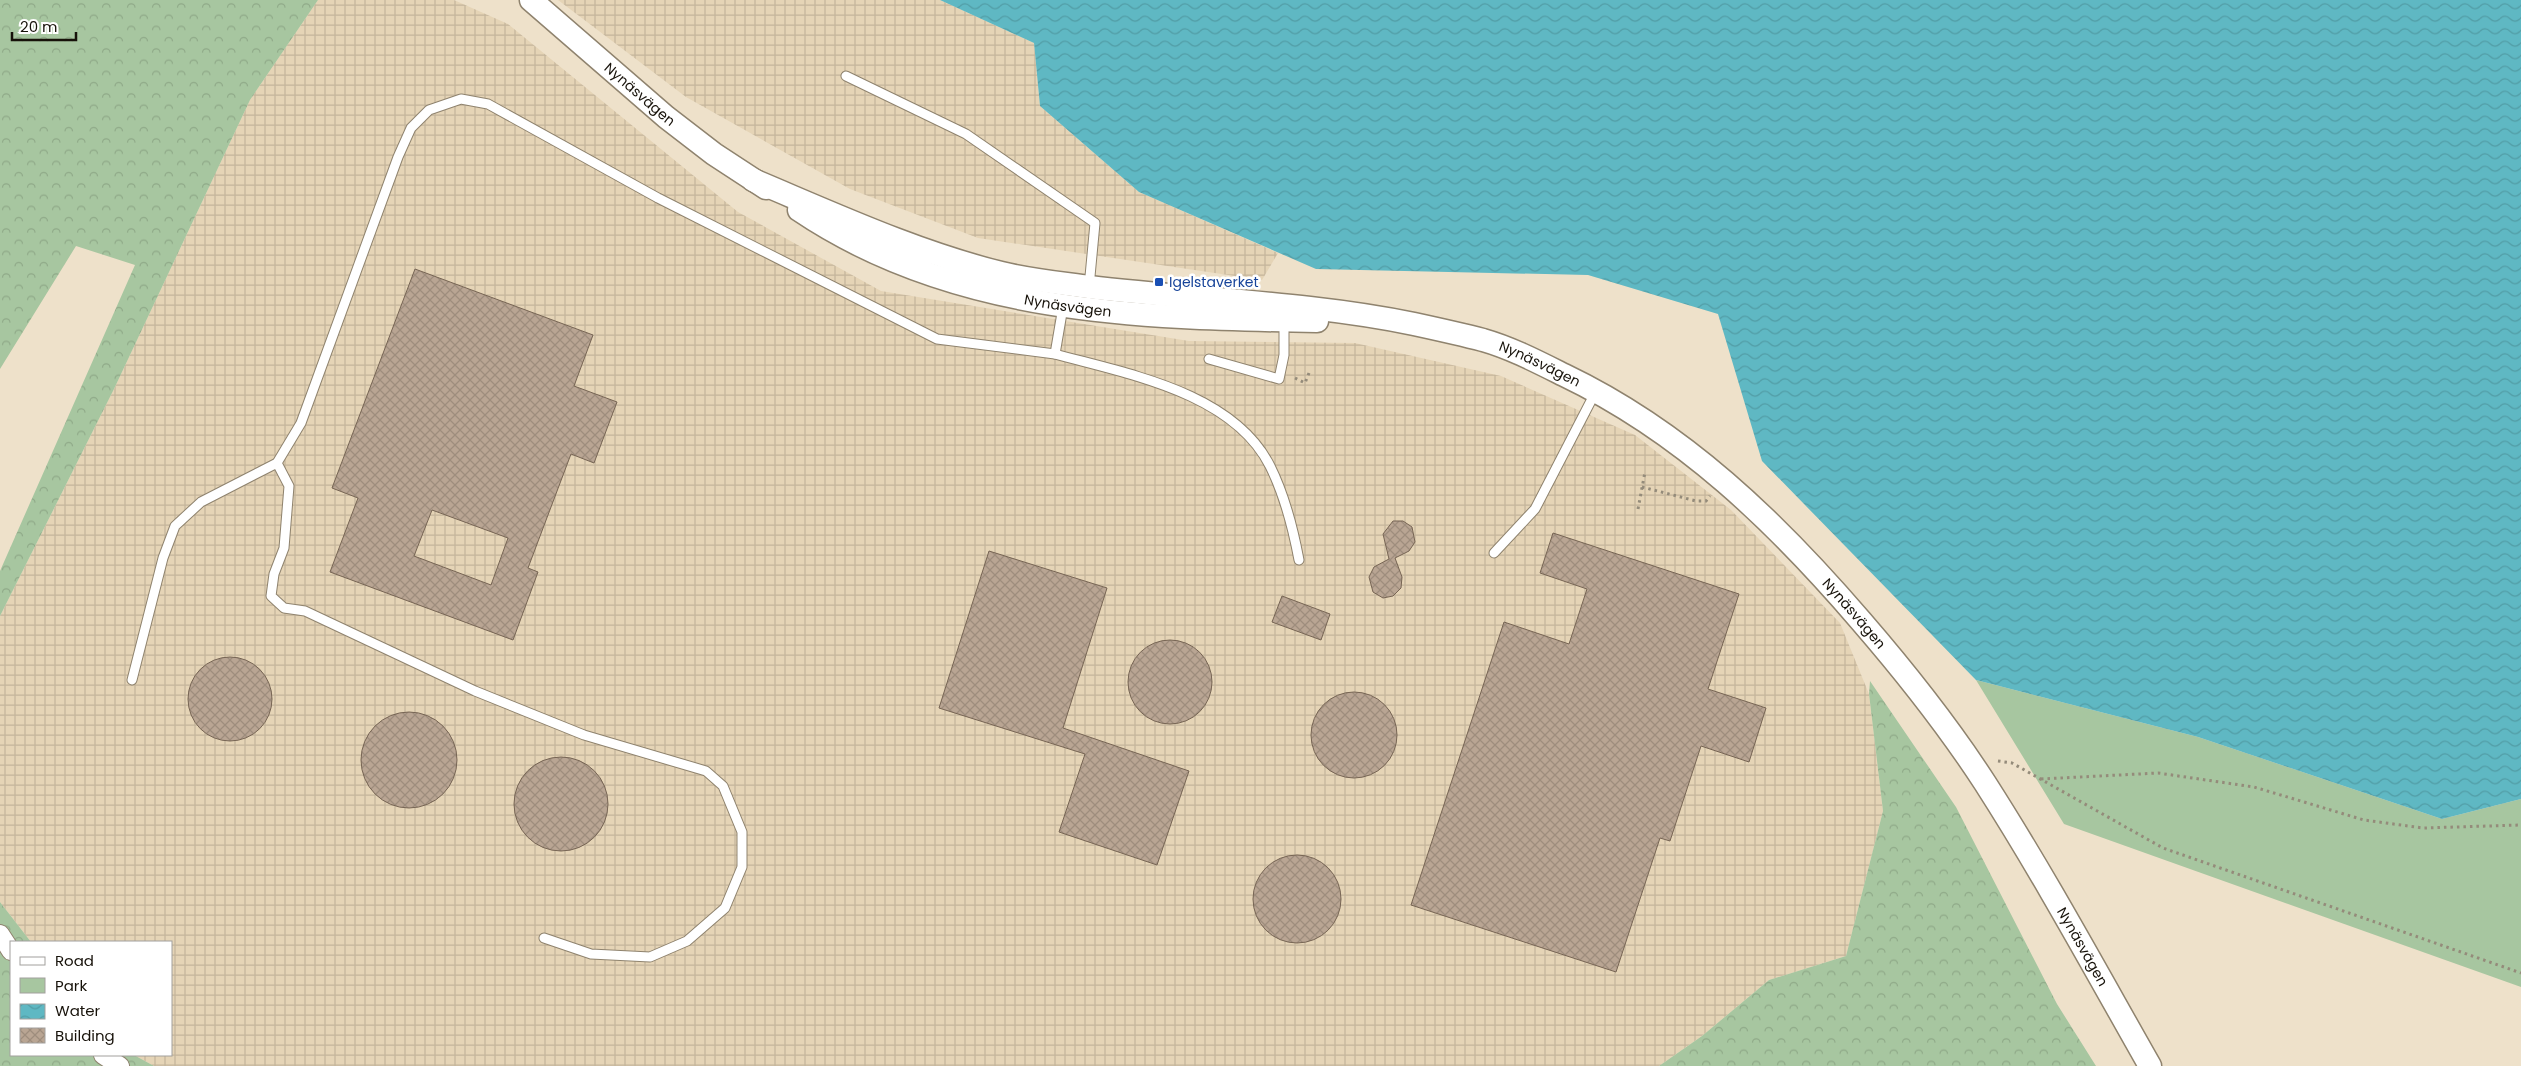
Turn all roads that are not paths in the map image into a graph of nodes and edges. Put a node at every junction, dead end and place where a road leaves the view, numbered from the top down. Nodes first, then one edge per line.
1 (531, 0) edge
2 (846, 76) dead end
3 (753, 180) junction
4 (1067, 284) junction
5 (1087, 298) junction
6 (1063, 307) junction
7 (1284, 313) junction
8 (1055, 354) junction
9 (1209, 359) dead end
10 (1597, 390) junction
11 (277, 463) junction
12 (1494, 553) dead end
13 (1299, 560) dead end
14 (132, 680) dead end
15 (0, 934) edge
16 (544, 938) dead end
17 (10, 949) edge
18 (105, 1056) edge
19 (120, 1066) edge
20 (2150, 1066) edge

1 - 3 street, Nynäsvägen
2 - 5 lane
3 - 4 street, Nynäsvägen
3 - 6 street, Nynäsvägen
4 - 5 street, Nynäsvägen
4 - 6 lane
5 - 6 street, Nynäsvägen
5 - 7 street, Nynäsvägen
6 - 8 lane
7 - 9 lane
7 - 10 street, Nynäsvägen
8 - 11 lane
8 - 13 lane
10 - 12 lane
10 - 20 street, Nynäsvägen
11 - 14 lane
11 - 16 lane
15 - 17 street
18 - 19 street

